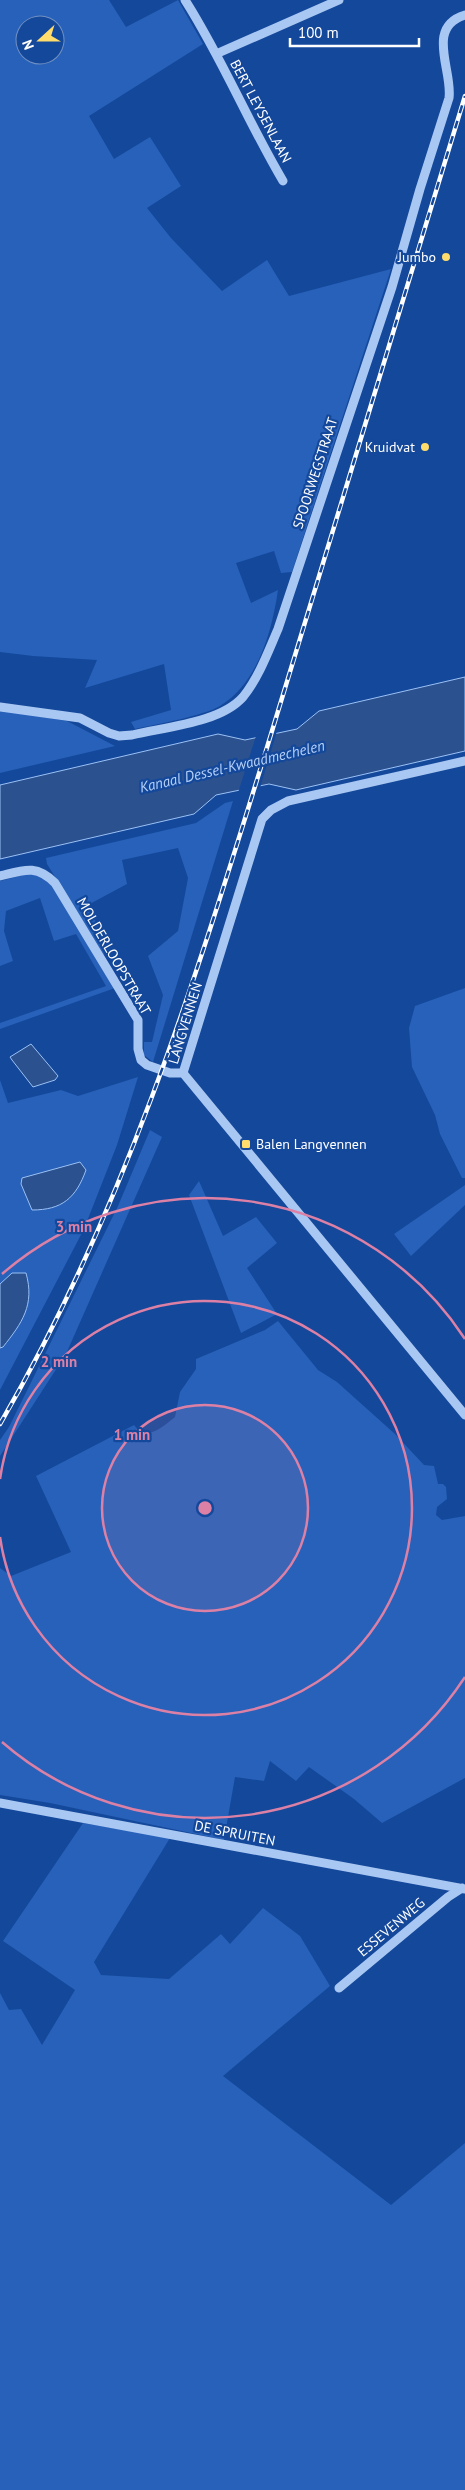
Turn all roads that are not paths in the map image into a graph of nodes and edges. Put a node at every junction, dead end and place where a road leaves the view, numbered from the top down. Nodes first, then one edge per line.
1 (185, 0) edge
2 (339, 0) edge
3 (465, 15) edge
4 (216, 54) junction
5 (283, 181) dead end
6 (0, 707) edge
7 (465, 761) edge
8 (0, 876) edge
9 (183, 1073) junction
10 (465, 1415) edge
11 (0, 1803) edge
12 (463, 1888) edge
13 (339, 1988) dead end

1 - 4 street, BERT LEYSENLAAN
2 - 4 street, BERT LEYSENLAAN
3 - 6 street, SPOORWEGSTRAAT
4 - 5 street, BERT LEYSENLAAN
7 - 9 street, LANGVENNEN
8 - 9 street, MOLDERLOOPSTRAAT
9 - 10 street, LANGVENNEN
11 - 12 street, DE SPRUITEN
12 - 13 street, ESSEVENWEG

